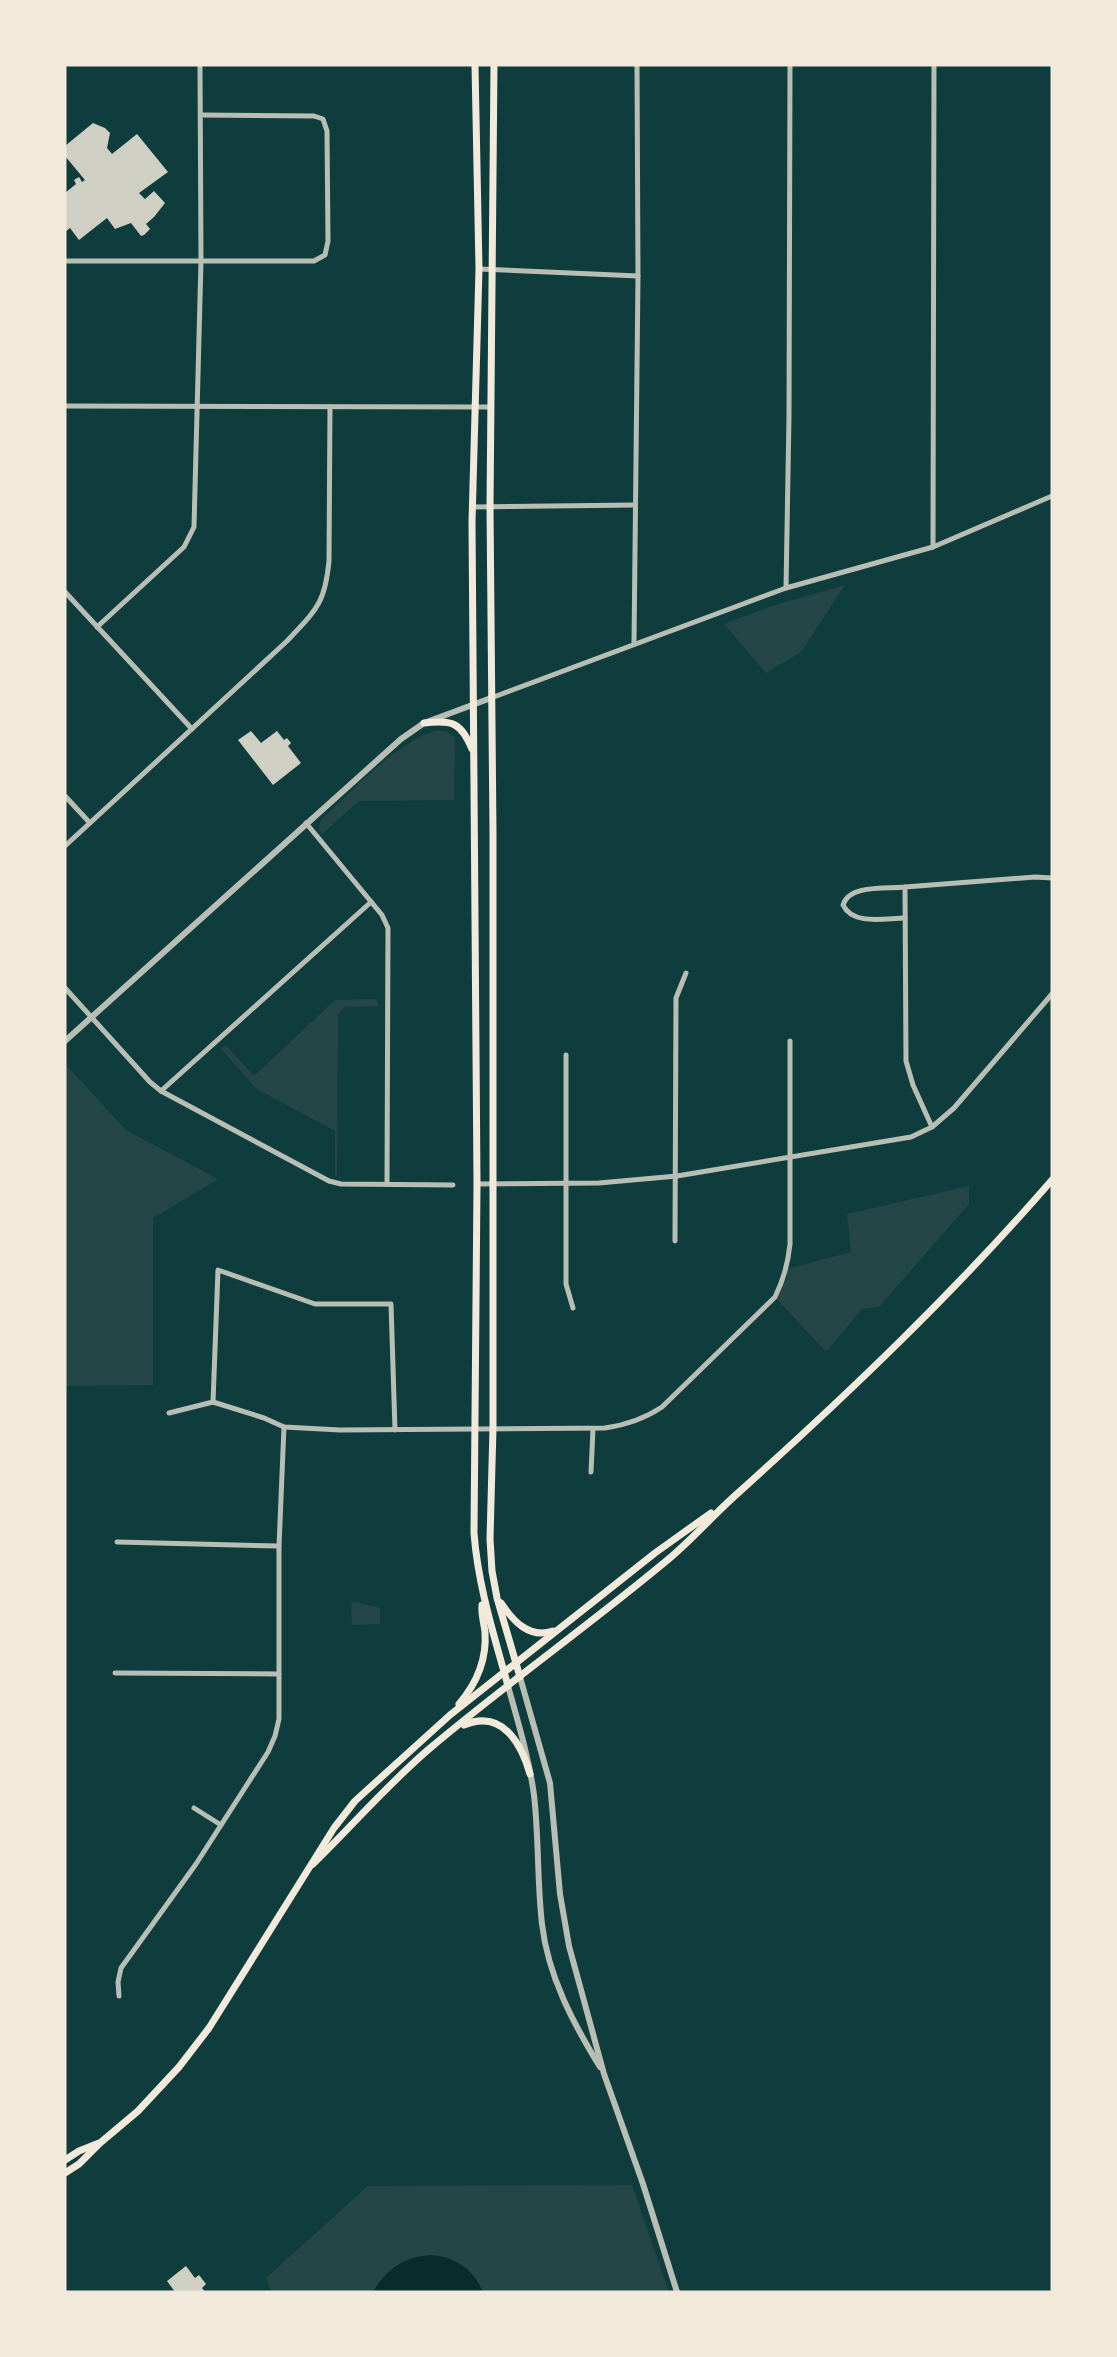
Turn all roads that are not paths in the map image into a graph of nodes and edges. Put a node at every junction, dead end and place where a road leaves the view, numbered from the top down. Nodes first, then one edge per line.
1 (200, 65) edge
2 (475, 65) edge
3 (494, 65) edge
4 (637, 65) edge
5 (790, 65) edge
6 (933, 65) edge
7 (201, 115) junction
8 (65, 261) edge
9 (201, 261) junction
10 (479, 270) junction
11 (492, 270) junction
12 (638, 276) junction
13 (65, 406) edge
14 (476, 406) junction
15 (196, 407) junction
16 (330, 407) junction
17 (491, 407) junction
18 (1052, 496) edge
19 (635, 505) junction
20 (472, 507) junction
21 (490, 507) junction
22 (933, 547) junction
23 (786, 588) junction
24 (65, 592) edge
25 (97, 627) junction
26 (634, 644) junction
27 (491, 698) junction
28 (474, 703) junction
29 (424, 723) junction
30 (192, 729) junction
31 (474, 755) junction
32 (65, 796) edge
33 (90, 822) junction
34 (306, 823) junction
35 (65, 846) edge
36 (1052, 878) edge
37 (905, 887) junction
38 (371, 902) junction
39 (905, 918) junction
40 (685, 973) dead end
41 (65, 988) edge
42 (1052, 993) edge
43 (90, 1017) junction
44 (65, 1041) edge
45 (790, 1041) dead end
46 (566, 1055) dead end
47 (161, 1091) junction
48 (932, 1127) junction
49 (790, 1157) junction
50 (677, 1176) junction
51 (1052, 1180) edge
52 (387, 1184) junction
53 (477, 1184) junction
54 (493, 1184) junction
55 (566, 1184) junction
56 (453, 1185) dead end
57 (676, 1241) dead end
58 (573, 1308) dead end
59 (213, 1402) junction
60 (169, 1413) dead end
61 (284, 1427) junction
62 (493, 1428) junction
63 (593, 1429) junction
64 (395, 1430) junction
65 (475, 1430) junction
66 (590, 1472) dead end
67 (732, 1498) junction
68 (117, 1542) dead end
69 (279, 1546) junction
70 (482, 1597) junction
71 (497, 1598) junction
72 (569, 1622) junction
73 (516, 1664) junction
74 (115, 1673) dead end
75 (505, 1673) junction
76 (279, 1674) junction
77 (520, 1676) junction
78 (508, 1686) junction
79 (450, 1715) junction
80 (453, 1729) junction
81 (530, 1774) junction
82 (194, 1808) dead end
83 (221, 1825) junction
84 (313, 1864) junction
85 (119, 1996) dead end
86 (604, 2074) junction
87 (100, 2143) junction
88 (65, 2161) edge
89 (65, 2173) edge
90 (677, 2292) edge

1 - 7 street
2 - 10 main road
3 - 11 main road
4 - 12 street
5 - 23 street
6 - 22 street
7 - 9 street
7 - 9 street
8 - 9 street
9 - 15 street
10 - 11 street
10 - 14 main road
11 - 12 street
11 - 17 main road
12 - 19 street
13 - 15 street
14 - 16 street
14 - 17 street
14 - 20 main road
15 - 16 street
15 - 25 street
16 - 30 street
17 - 21 main road
18 - 22 street
19 - 21 street
19 - 26 street
20 - 21 street
20 - 28 main road
21 - 27 main road
22 - 23 street
23 - 26 street
24 - 25 street
25 - 30 street
26 - 27 street
27 - 28 street
27 - 54 main road
28 - 29 street
28 - 31 main road
29 - 31 main road
29 - 34 street
30 - 33 street
31 - 53 main road
32 - 33 street
33 - 35 street
34 - 38 street
34 - 43 street
36 - 37 street
37 - 39 street
37 - 39 street
38 - 47 street
38 - 52 street
39 - 48 street
40 - 50 street
41 - 43 street
42 - 48 street
43 - 44 street
43 - 47 street
45 - 49 street
46 - 55 street
47 - 52 street
48 - 49 street
49 - 50 street
49 - 63 street
50 - 55 street
50 - 57 street
51 - 67 main road
52 - 56 street
53 - 54 street
53 - 65 main road
54 - 55 street
54 - 62 main road
55 - 58 street
59 - 60 street
59 - 61 street
59 - 64 street
61 - 64 street
61 - 69 street
62 - 63 street
62 - 65 street
62 - 71 main road
63 - 66 street
64 - 65 street
65 - 70 main road
67 - 72 main road
67 - 77 main road
68 - 69 street
69 - 76 street
70 - 75 main road
70 - 79 main road
71 - 72 main road
71 - 73 main road
72 - 73 main road
73 - 75 main road
73 - 77 main road
74 - 76 street
75 - 78 main road
75 - 79 main road
76 - 83 street
77 - 78 main road
77 - 86 street
78 - 80 main road
78 - 81 street
79 - 84 main road
80 - 81 main road
80 - 84 main road
81 - 86 street
82 - 83 street
83 - 85 street
84 - 87 main road
86 - 90 street
87 - 88 main road
87 - 89 main road

